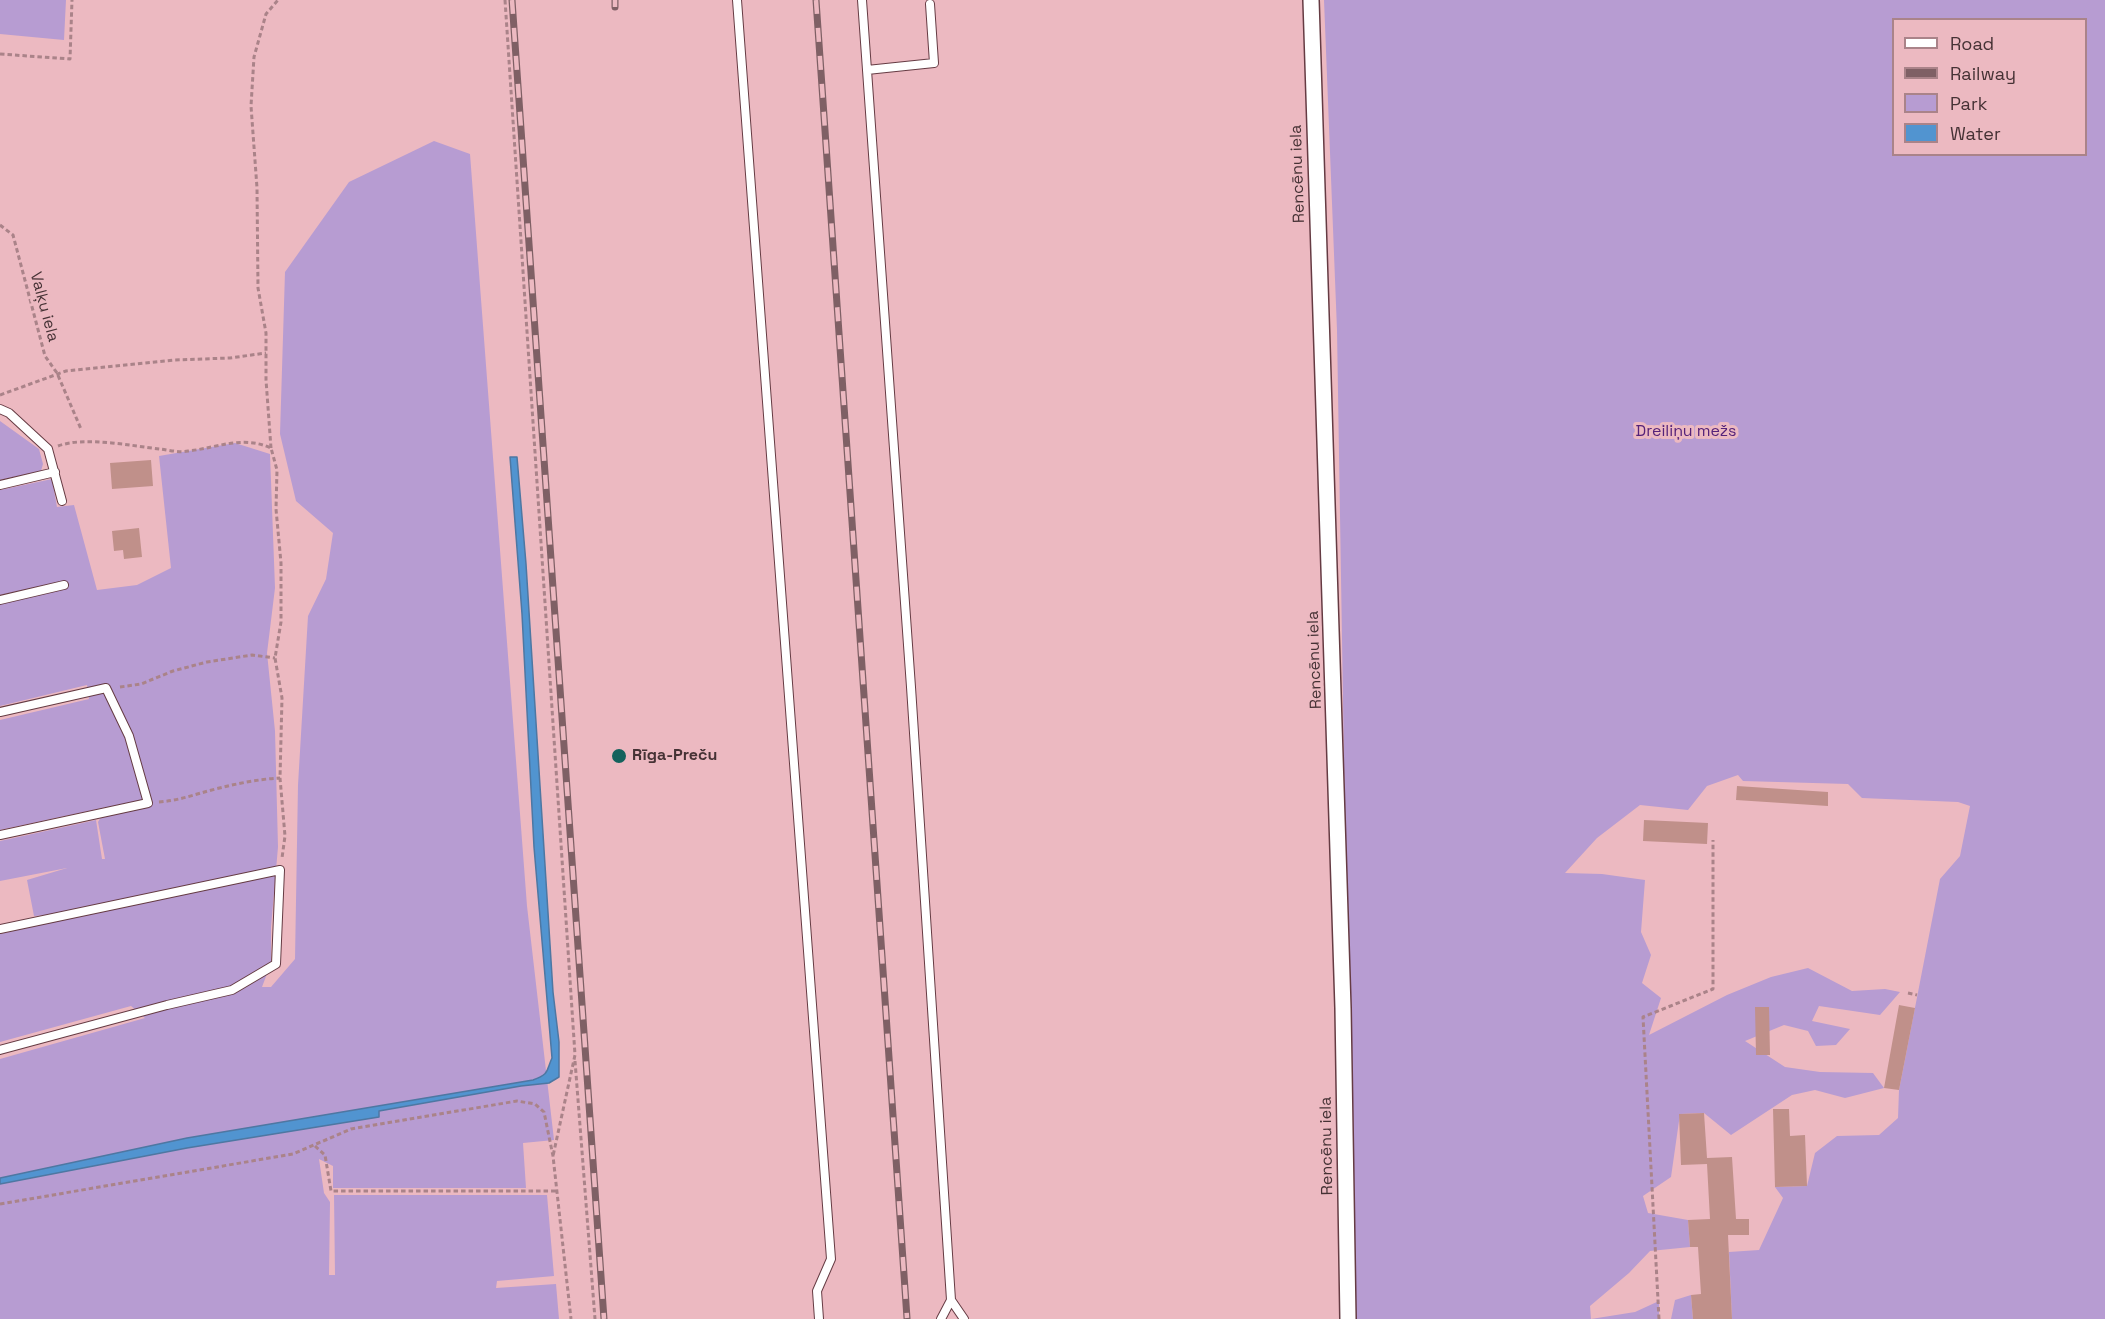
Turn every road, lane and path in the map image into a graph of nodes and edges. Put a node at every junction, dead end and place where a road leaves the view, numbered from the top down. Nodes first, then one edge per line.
1 (72, 0) edge
2 (278, 0) edge
3 (505, 0) edge
4 (737, 0) edge
5 (862, 0) edge
6 (1311, 0) edge
7 (930, 4) dead end
8 (0, 54) edge
9 (867, 70) junction
10 (0, 225) edge
11 (266, 353) junction
12 (57, 373) junction
13 (0, 395) edge
14 (0, 409) edge
15 (81, 429) dead end
16 (271, 448) junction
17 (48, 449) junction
18 (56, 472) junction
19 (0, 485) edge
20 (62, 501) dead end
21 (64, 585) dead end
22 (0, 600) edge
23 (275, 658) junction
24 (106, 688) junction
25 (0, 712) edge
26 (280, 778) junction
27 (147, 803) junction
28 (0, 835) edge
29 (1713, 840) dead end
30 (280, 870) junction
31 (0, 930) edge
32 (1908, 993) dead end
33 (1917, 995) dead end
34 (0, 1050) edge
35 (575, 1055) junction
36 (314, 1145) junction
37 (553, 1156) junction
38 (557, 1191) junction
39 (0, 1204) edge
40 (951, 1300) junction
41 (571, 1319) edge
42 (595, 1319) edge
43 (819, 1319) edge
44 (940, 1319) edge
45 (964, 1319) edge
46 (1348, 1319) edge
47 (1659, 1319) edge

1 - 8 path
2 - 11 path
3 - 35 path
4 - 43 lane
5 - 9 lane
6 - 46 street, Rencēnu iela
7 - 9 lane
9 - 40 lane
10 - 12 path, Valķu iela
11 - 12 path
11 - 16 path
12 - 13 path
12 - 15 path, Valķu iela
14 - 17 lane
16 - 17 path
16 - 23 path
17 - 18 lane
18 - 19 lane
18 - 20 lane
21 - 22 lane
23 - 24 path
23 - 26 path
24 - 25 lane
24 - 27 lane
26 - 27 path
26 - 30 path
27 - 28 lane
29 - 47 path
30 - 31 lane
30 - 34 lane
32 - 33 path
35 - 37 path
35 - 42 path
36 - 37 path
36 - 38 path
36 - 39 path
37 - 38 path
38 - 41 path
40 - 44 lane
40 - 45 lane

